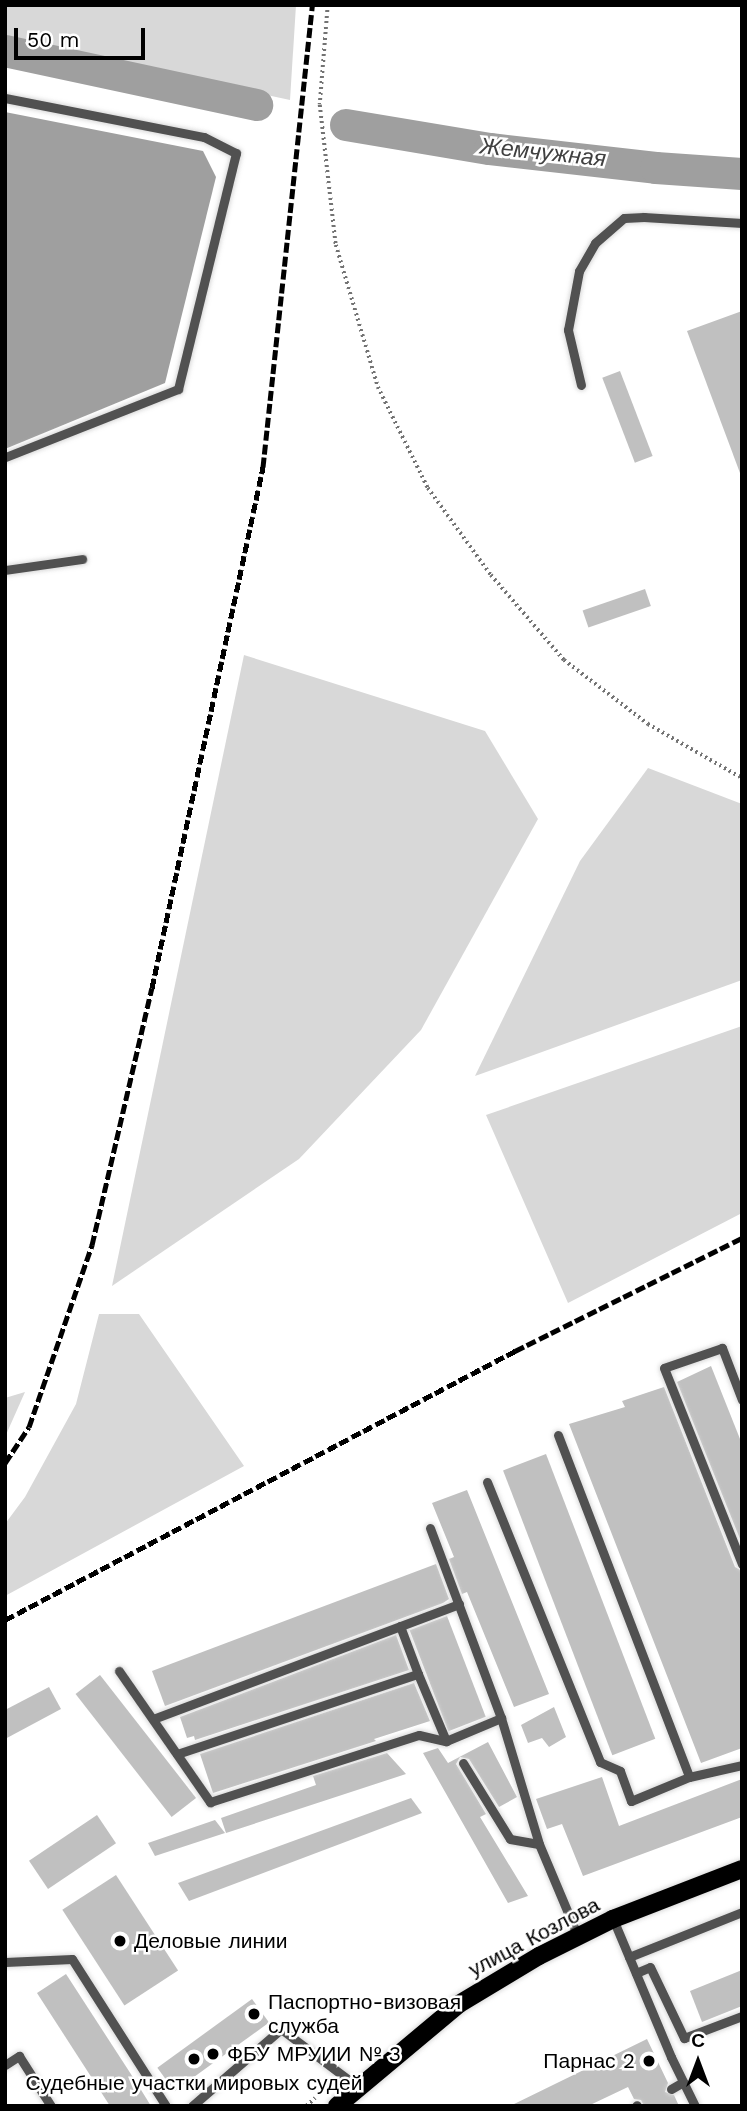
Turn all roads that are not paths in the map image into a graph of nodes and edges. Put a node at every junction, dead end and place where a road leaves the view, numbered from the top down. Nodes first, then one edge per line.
1 (5, 98) edge
2 (742, 223) edge
3 (581, 385) dead end
4 (5, 457) edge
5 (82, 559) dead end
6 (5, 570) edge
7 (742, 1400) edge
8 (558, 1435) dead end
9 (487, 1482) dead end
10 (430, 1528) dead end
11 (742, 1564) edge
12 (458, 1604) junction
13 (400, 1626) junction
14 (119, 1671) dead end
15 (418, 1674) junction
16 (501, 1718) junction
17 (152, 1719) junction
18 (446, 1741) junction
19 (177, 1754) junction
20 (463, 1763) dead end
21 (742, 1765) edge
22 (690, 1777) junction
23 (539, 1844) junction
24 (742, 1869) edge
25 (742, 1912) edge
26 (613, 1919) junction
27 (578, 1937) junction
28 (629, 1957) junction
29 (5, 1962) edge
30 (636, 1973) junction
31 (742, 2016) edge
32 (5, 2065) edge
33 (683, 2082) junction
34 (357, 2086) junction
35 (671, 2089) dead end
36 (51, 2106) edge
37 (166, 2106) edge
38 (192, 2106) edge
39 (337, 2106) edge
40 (695, 2106) edge

1 - 4 lane
2 - 3 lane
5 - 6 lane
7 - 11 lane
8 - 22 lane
9 - 22 lane
10 - 12 lane
12 - 13 lane
12 - 16 lane
13 - 15 lane
13 - 17 lane
14 - 17 lane
15 - 18 lane
15 - 19 lane
16 - 18 lane
16 - 23 lane
17 - 19 lane
18 - 19 lane
20 - 23 lane
21 - 22 lane
23 - 27 lane
24 - 26 main road, улица Козлова
25 - 28 lane
26 - 27 main road, улица Козлова
26 - 28 lane
27 - 34 main road, улица Козлова
28 - 30 lane
29 - 37 lane
30 - 31 lane
30 - 33 lane
32 - 36 lane
33 - 35 lane
33 - 40 lane
34 - 38 lane
34 - 39 main road, улица Козлова

